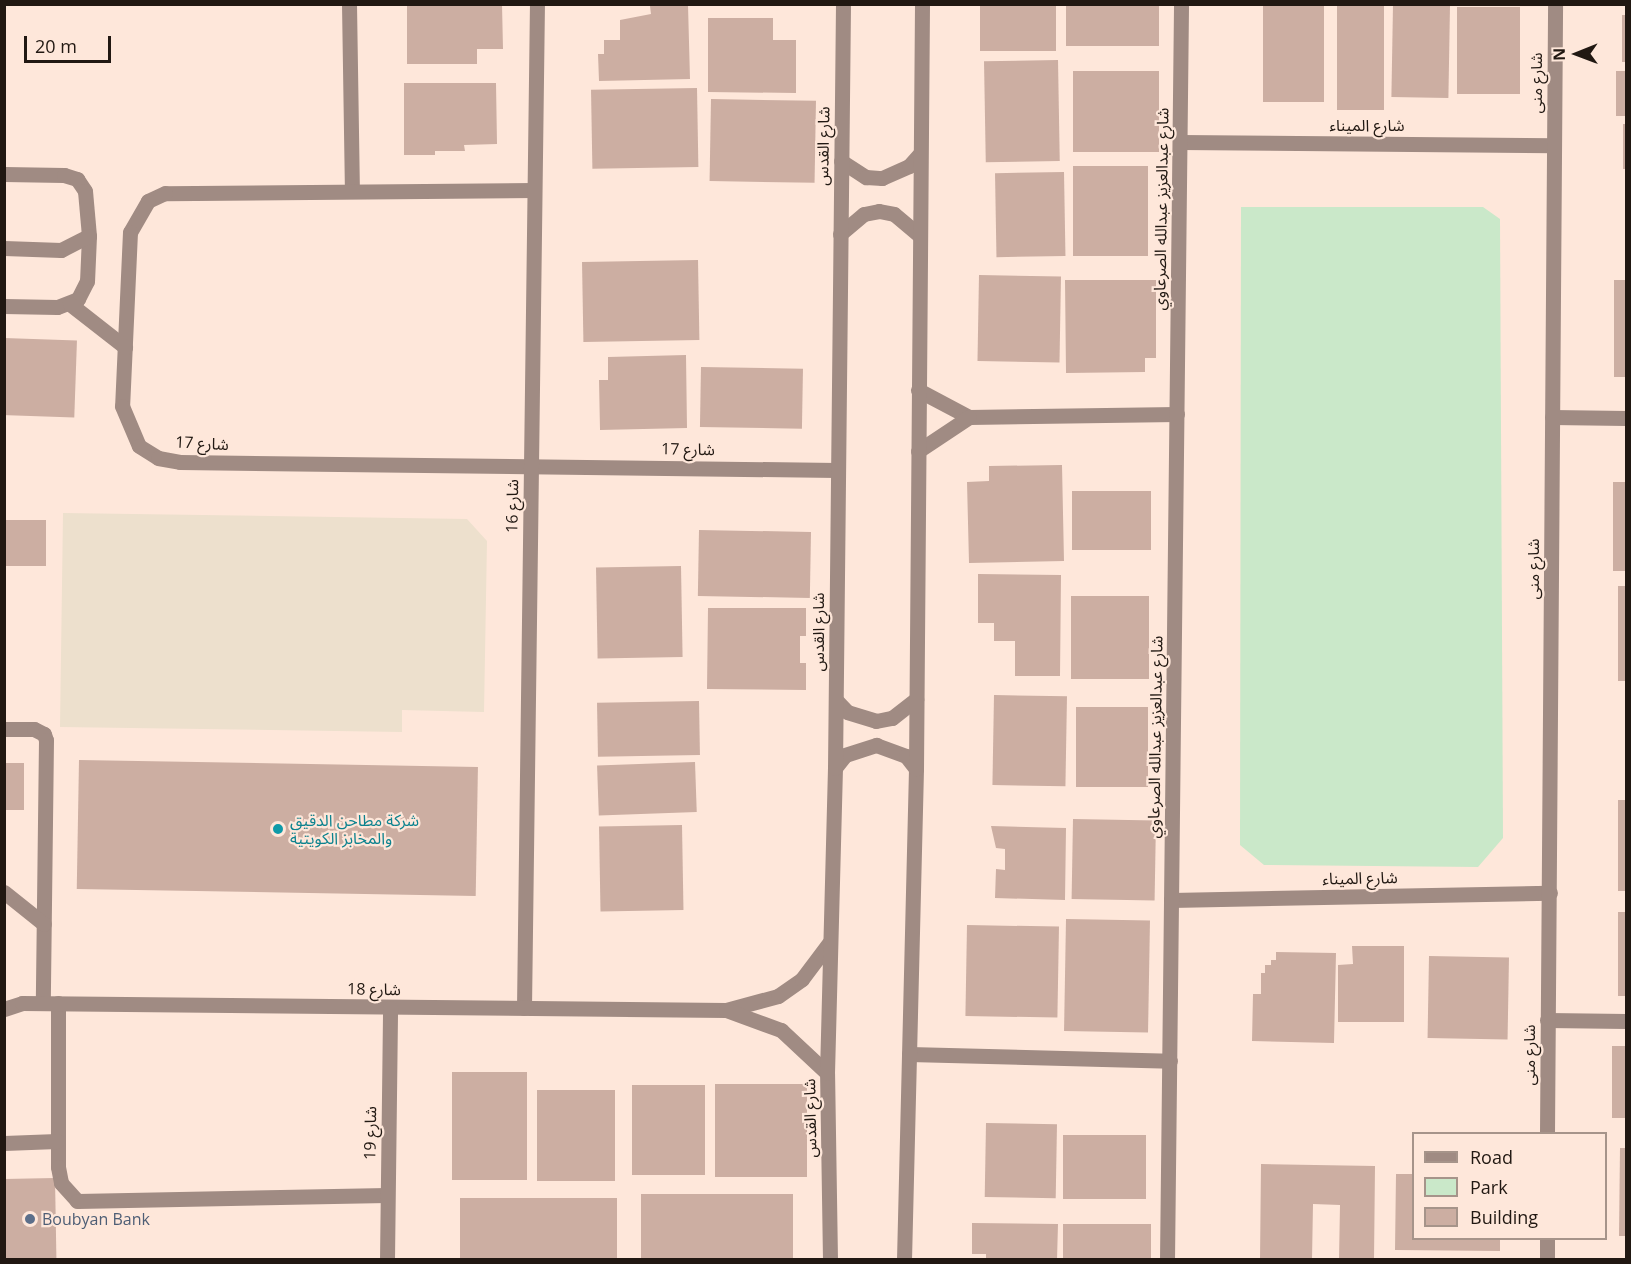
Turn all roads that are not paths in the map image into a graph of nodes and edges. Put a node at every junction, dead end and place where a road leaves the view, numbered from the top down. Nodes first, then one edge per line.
1 (349, 4) edge
2 (537, 4) edge
3 (843, 4) edge
4 (922, 4) edge
5 (1181, 4) edge
6 (1555, 4) edge
7 (1180, 142) junction
8 (1554, 145) junction
9 (919, 155) junction
10 (841, 161) junction
11 (4, 174) edge
12 (534, 190) junction
13 (352, 191) junction
14 (840, 234) junction
15 (918, 234) junction
16 (89, 236) junction
17 (4, 248) edge
18 (70, 304) junction
19 (4, 306) edge
20 (124, 347) junction
21 (918, 390) junction
22 (1177, 414) junction
23 (969, 417) junction
24 (1552, 417) junction
25 (1626, 418) edge
26 (918, 451) junction
27 (530, 464) junction
28 (837, 470) junction
29 (916, 699) junction
30 (836, 700) junction
31 (4, 729) edge
32 (835, 768) junction
33 (916, 769) junction
34 (4, 892) edge
35 (1550, 893) junction
36 (1171, 900) junction
37 (44, 924) junction
38 (830, 943) junction
39 (4, 995) edge
40 (22, 1003) junction
41 (50, 1003) junction
42 (390, 1008) junction
43 (524, 1008) junction
44 (4, 1009) edge
45 (726, 1010) junction
46 (1547, 1020) junction
47 (1626, 1021) edge
48 (909, 1054) junction
49 (1170, 1061) junction
50 (827, 1073) junction
51 (1547, 1132) edge
52 (57, 1141) junction
53 (4, 1143) edge
54 (387, 1195) junction
55 (1547, 1240) edge
56 (902, 1257) edge
57 (831, 1258) edge
58 (387, 1260) edge
59 (1167, 1260) edge
60 (1547, 1260) edge

1 - 13 street
2 - 12 street, شارع 16
3 - 10 street, شارع القدس
4 - 9 street
5 - 7 street, شارع عبدالعزيز عبدالله الصرعاوي
6 - 8 street, شارع منى
7 - 8 street, شارع الميناء
7 - 22 street, شارع عبدالعزيز عبدالله الصرعاوي
8 - 24 street, شارع منى
9 - 10 street
9 - 15 street
10 - 14 street, شارع القدس
11 - 16 street
12 - 13 street, شارع 17
12 - 27 street, شارع 16
13 - 20 street, شارع 17
14 - 15 street
14 - 28 street, شارع القدس
15 - 21 street
16 - 17 street
16 - 18 street
18 - 19 street
18 - 20 street
20 - 27 street, شارع 17
21 - 23 street
21 - 26 street
22 - 23 street
22 - 36 street, شارع عبدالعزيز عبدالله الصرعاوي
23 - 26 street
24 - 25 street
24 - 35 street, شارع منى
26 - 29 street
27 - 28 street, شارع 17
27 - 43 street, شارع 16
28 - 30 street, شارع القدس
29 - 30 street
29 - 33 street
30 - 32 street, شارع القدس
31 - 37 street
32 - 33 street
32 - 38 street, شارع القدس
33 - 48 street
34 - 37 street
35 - 36 street, شارع الميناء
35 - 46 street, شارع منى
36 - 49 street, شارع عبدالعزيز عبدالله الصرعاوي
37 - 41 street
38 - 45 street, شارع 18
38 - 50 street, شارع القدس
39 - 40 street, شارع 18
40 - 41 street, شارع 18
40 - 44 street, شارع 18
41 - 42 street, شارع 18
41 - 52 street
42 - 43 street, شارع 18
42 - 54 street, شارع 19
43 - 45 street, شارع 18
45 - 50 street, شارع 18
46 - 47 street
46 - 51 street, شارع منى
48 - 49 street
48 - 56 street
49 - 59 street, شارع عبدالعزيز عبدالله الصرعاوي
50 - 57 street, شارع القدس
52 - 53 street
52 - 54 street
54 - 58 street, شارع 19
55 - 60 street

